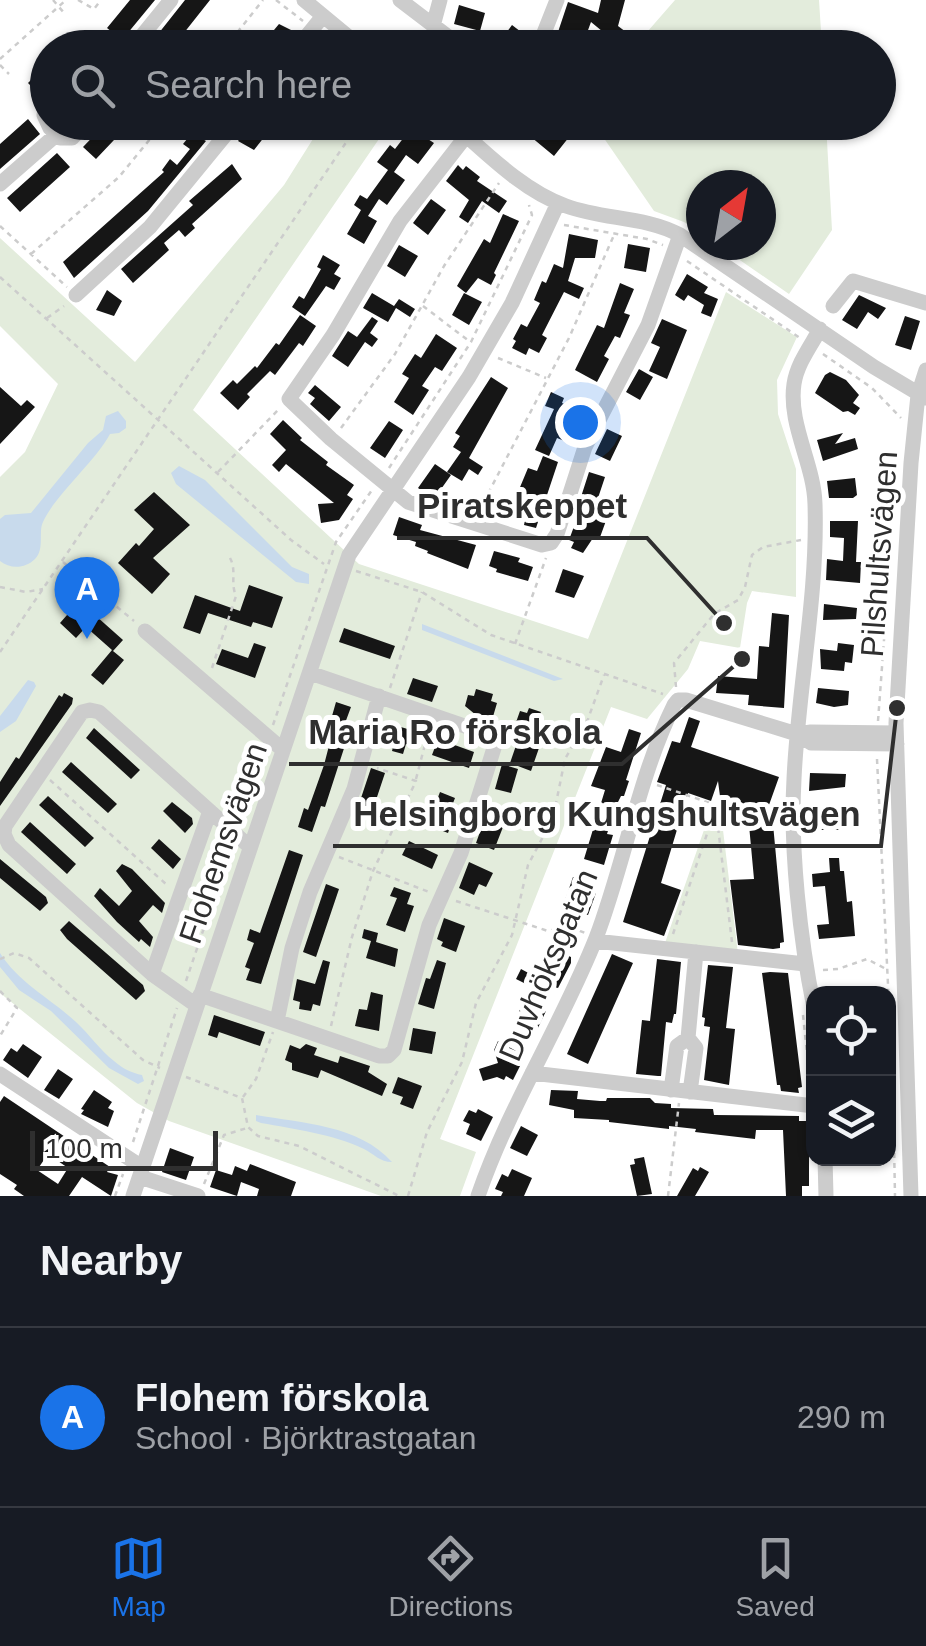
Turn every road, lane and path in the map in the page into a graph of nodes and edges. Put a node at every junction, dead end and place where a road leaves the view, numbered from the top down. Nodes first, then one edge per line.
1 (54, 0) edge
2 (66, 0) edge
3 (78, 0) edge
4 (101, 0) edge
5 (171, 0) edge
6 (263, 0) edge
7 (304, 0) edge
8 (400, 0) edge
9 (440, 0) edge
10 (558, 0) edge
11 (250, 6) dead end
12 (58, 8) junction
13 (65, 14) dead end
14 (251, 14) junction
15 (323, 16) junction
16 (430, 24) junction
17 (32, 30) edge
18 (147, 30) edge
19 (239, 30) edge
20 (312, 30) edge
21 (340, 30) edge
22 (425, 30) edge
23 (438, 30) edge
24 (547, 30) edge
25 (30, 32) edge
26 (0, 58) edge
27 (0, 65) edge
28 (10, 74) dead end
29 (50, 140) edge
30 (149, 140) edge
31 (221, 140) edge
32 (348, 140) edge
33 (463, 140) edge
34 (483, 140) edge
35 (106, 180) dead end
36 (500, 182) dead end
37 (112, 183) junction
38 (0, 184) edge
39 (558, 203) junction
40 (550, 220) junction
41 (0, 226) edge
42 (614, 234) junction
43 (680, 236) junction
44 (674, 252) junction
45 (31, 254) junction
46 (0, 277) edge
47 (76, 295) junction
48 (926, 303) edge
49 (422, 306) junction
50 (832, 306) dead end
51 (46, 319) junction
52 (820, 329) junction
53 (477, 347) junction
54 (803, 347) junction
55 (926, 370) edge
56 (548, 378) junction
57 (922, 397) edge
58 (289, 399) junction
59 (901, 418) dead end
60 (157, 420) junction
61 (331, 439) junction
62 (217, 474) junction
63 (392, 490) junction
64 (473, 524) junction
65 (804, 533) dead end
66 (551, 543) junction
67 (230, 558) dead end
68 (62, 561) junction
69 (344, 569) junction
70 (0, 587) edge
71 (43, 589) junction
72 (422, 592) junction
73 (146, 631) joint
74 (516, 644) junction
75 (0, 652) edge
76 (310, 673) junction
77 (604, 675) junction
78 (206, 684) junction
79 (674, 692) junction
80 (382, 697) junction
81 (662, 704) dead end
82 (430, 724) dead end
83 (797, 734) junction
84 (896, 739) junction
85 (283, 750) junction
86 (361, 762) junction
87 (42, 772) junction
88 (416, 781) junction
89 (656, 784) dead end
90 (720, 805) junction
91 (210, 811) junction
92 (782, 821) dead end
93 (766, 822) junction
94 (718, 827) junction
95 (250, 847) junction
96 (328, 852) junction
97 (372, 871) junction
98 (440, 896) junction
99 (179, 897) junction
100 (206, 922) dead end
101 (516, 922) junction
102 (594, 941) junction
103 (668, 949) junction
104 (696, 952) junction
105 (733, 956) junction
106 (0, 959) edge
107 (811, 967) junction
108 (887, 970) dead end
109 (152, 974) junction
110 (812, 986) edge
111 (0, 991) edge
112 (198, 1000) junction
113 (277, 1022) junction
114 (330, 1029) dead end
115 (0, 1036) edge
116 (174, 1073) junction
117 (0, 1074) edge
118 (532, 1074) junction
119 (680, 1091) junction
120 (242, 1098) junction
121 (806, 1105) edge
122 (248, 1128) junction
123 (826, 1166) edge
124 (141, 1172) junction
125 (133, 1196) edge
126 (199, 1196) edge
127 (399, 1196) edge
128 (408, 1196) edge
129 (478, 1196) edge
130 (668, 1196) edge
131 (826, 1196) edge
132 (911, 1196) edge

1 - 12 path
2 - 12 path
3 - 4 path
5 - 18 street
6 - 14 path
7 - 15 street
8 - 16 street
9 - 16 street
10 - 24 street
11 - 14 path
12 - 13 path
12 - 17 path
14 - 19 path
15 - 20 street
15 - 21 street
16 - 22 path
16 - 23 street
25 - 26 path
27 - 28 path
29 - 38 street
30 - 37 path
31 - 47 street
32 - 60 path
33 - 58 street
34 - 39 street
35 - 37 path
36 - 49 path
37 - 45 path
39 - 40 street, Flohemsvägen
39 - 43 street
40 - 42 path
40 - 53 street, Flohemsvägen
41 - 45 path
42 - 44 path
42 - 56 path
43 - 44 street
43 - 52 street
44 - 54 path
44 - 66 street
45 - 47 path
46 - 51 path
47 - 51 path
48 - 50 street
49 - 53 path
49 - 61 path
51 - 60 path
52 - 54 street
52 - 57 street
53 - 56 path
53 - 63 street, Flohemsvägen
54 - 59 path
54 - 83 street
55 - 57 street, Pilshultsvägen
56 - 64 path
57 - 84 street, Pilshultsvägen
58 - 61 street
58 - 62 path
60 - 62 path
60 - 68 path
61 - 63 street
62 - 69 path
63 - 64 street
63 - 69 street, Flohemsvägen
64 - 66 street
65 - 79 path
66 - 74 path
67 - 78 path
68 - 71 path
68 - 73 path
69 - 72 path
69 - 76 street, Flohemsvägen
70 - 71 path
71 - 75 path
72 - 74 path
72 - 80 path
73 - 78 street
74 - 77 path
76 - 80 street
76 - 85 street, Flohemsvägen
77 - 79 path
77 - 101 path
78 - 85 street
79 - 81 path
80 - 86 street
80 - 98 street
82 - 88 path
83 - 84 street, Duvhöksgatan
83 - 102 street, Duvhöksgatan
83 - 107 street
84 - 132 street, Pilshultsvägen
85 - 95 street, Flohemsvägen
86 - 88 path
86 - 96 street
87 - 91 street
87 - 99 path
87 - 109 street
88 - 97 path
89 - 90 path
90 - 93 path
90 - 94 path
91 - 95 street
91 - 99 street
92 - 93 path
93 - 94 path
94 - 103 path
94 - 105 path
95 - 112 street, Flohemsvägen
96 - 97 path
96 - 113 street
97 - 98 path
97 - 114 path
98 - 101 path
98 - 113 street
99 - 100 path
99 - 109 street
101 - 102 path
101 - 128 path
102 - 103 street
102 - 118 street, Duvhöksgatan
103 - 104 street
104 - 105 street
104 - 119 street
105 - 107 street
106 - 116 path
107 - 108 path
107 - 110 street
109 - 112 street
111 - 115 path
112 - 113 street
112 - 116 street, Flohemsvägen
113 - 120 path
116 - 120 path
116 - 124 street, Flohemsvägen
117 - 124 street
118 - 119 street
118 - 129 street, Duvhöksgatan
119 - 121 street
119 - 130 path
120 - 122 path
122 - 126 path
122 - 127 path
123 - 131 street
124 - 125 street, Flohemsvägen
124 - 126 street

